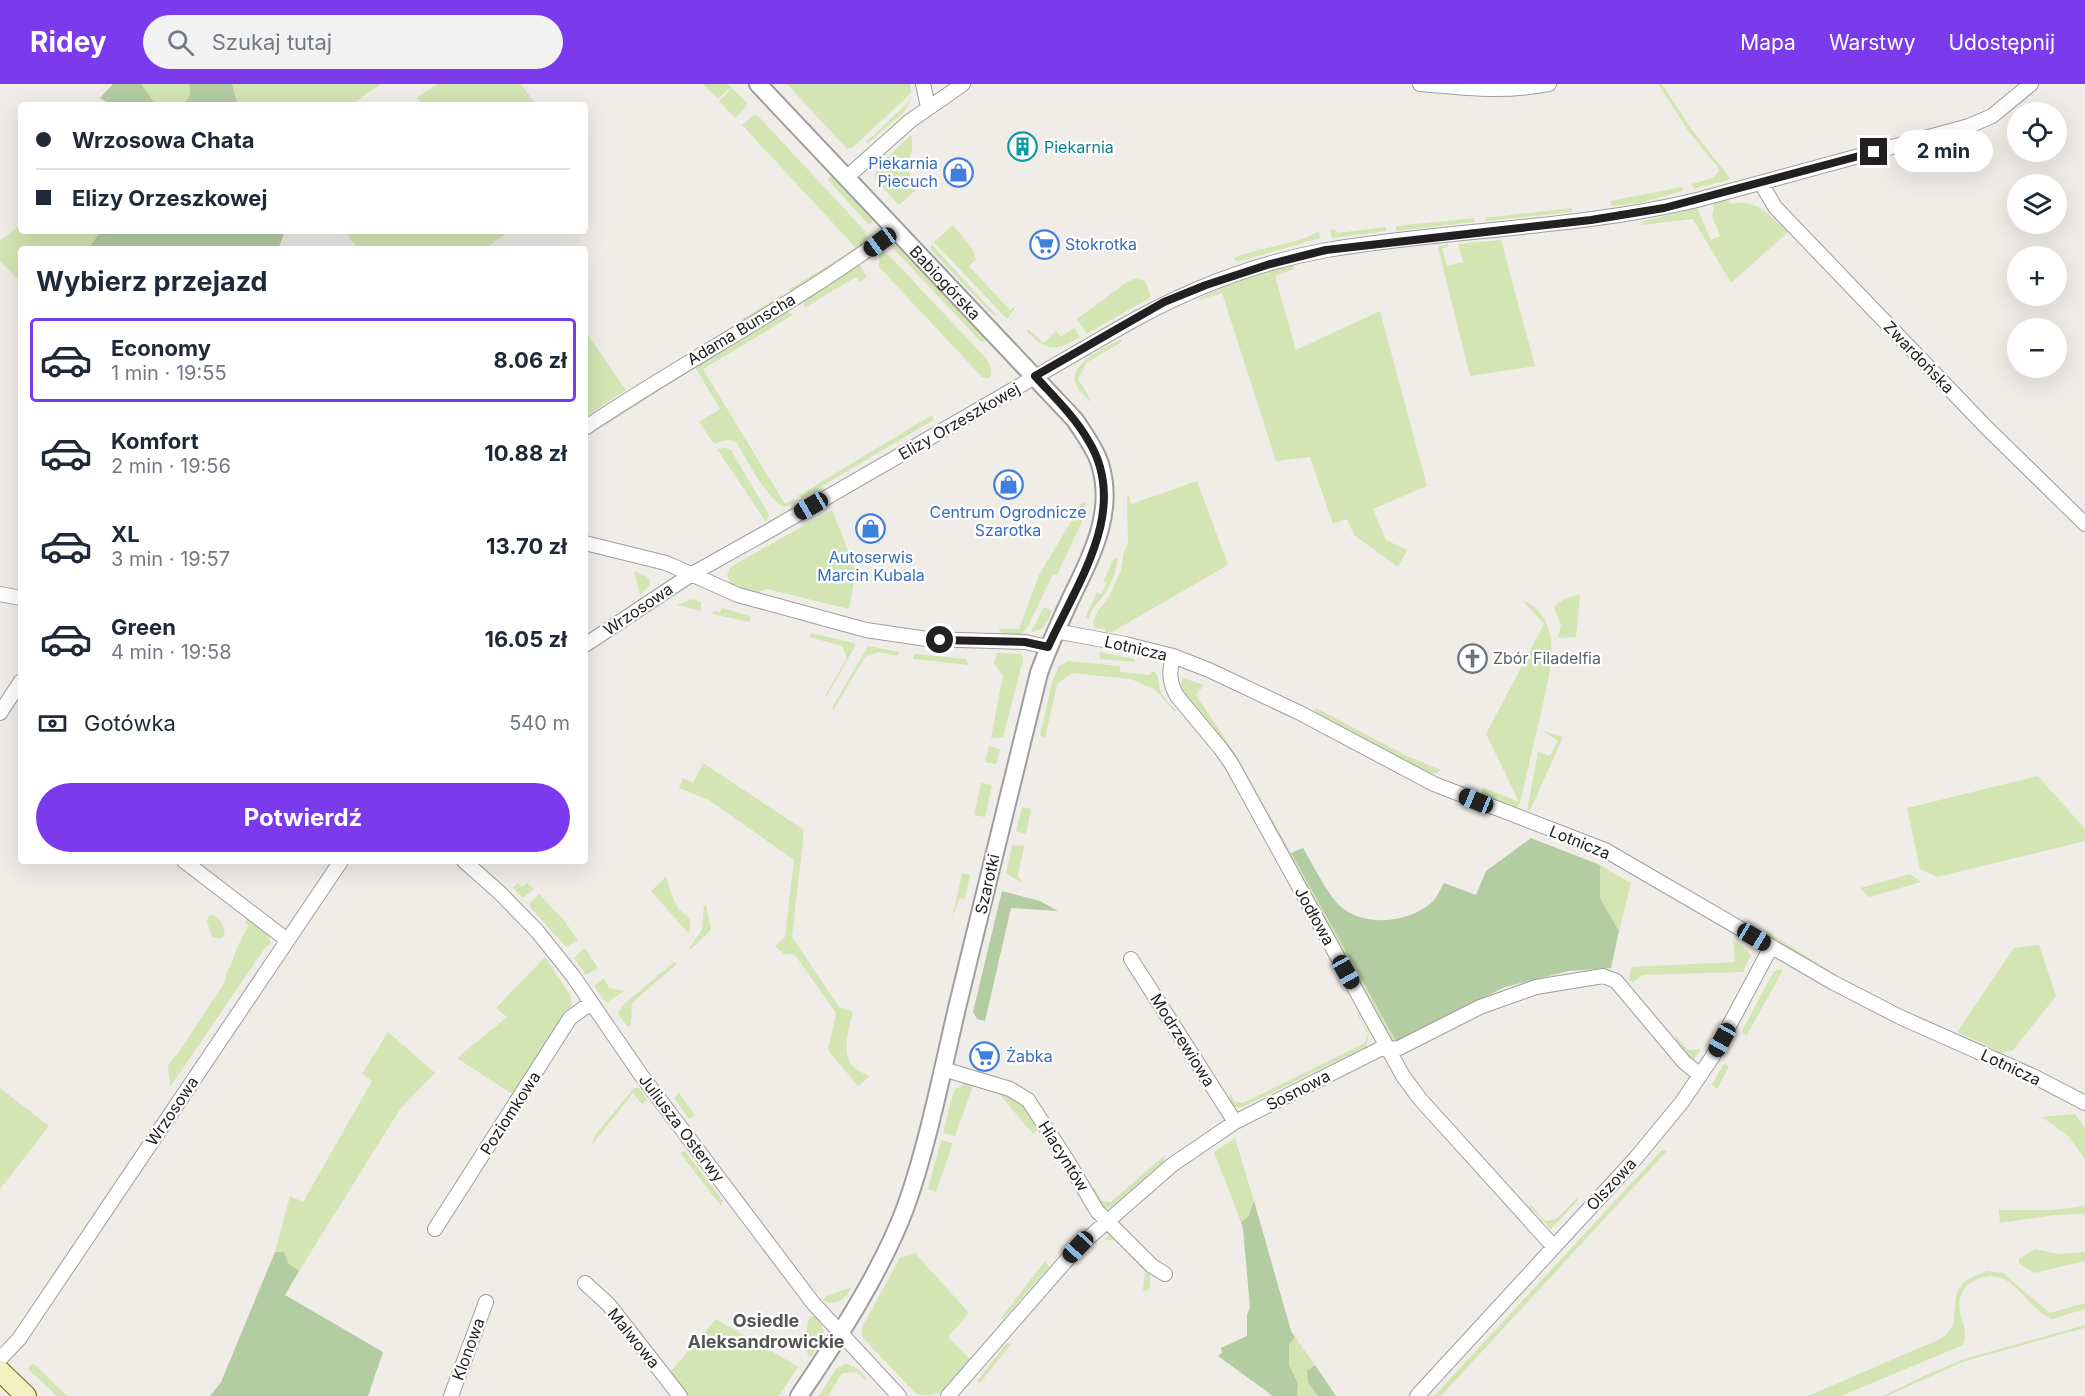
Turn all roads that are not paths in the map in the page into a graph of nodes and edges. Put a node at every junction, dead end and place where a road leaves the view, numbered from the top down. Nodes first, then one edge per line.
1 (758, 84) edge
2 (923, 84) edge
3 (963, 84) edge
4 (1420, 84) edge
5 (1550, 84) edge
6 (2031, 84) edge
7 (928, 107) junction
8 (847, 177) junction
9 (1761, 183) junction
10 (896, 229) junction
11 (1035, 376) junction
12 (588, 426) edge
13 (2085, 524) edge
14 (588, 544) edge
15 (692, 574) junction
16 (0, 594) edge
17 (18, 597) edge
18 (1052, 639) junction
19 (588, 643) edge
20 (1173, 656) junction
21 (18, 686) edge
22 (0, 713) edge
23 (188, 864) edge
24 (339, 864) edge
25 (467, 864) edge
26 (287, 939) junction
27 (1771, 947) junction
28 (1131, 958) dead end
29 (591, 1003) junction
30 (1388, 1049) junction
31 (943, 1069) junction
32 (1700, 1075) junction
33 (2085, 1103) edge
34 (1234, 1122) junction
35 (1106, 1221) junction
36 (435, 1229) dead end
37 (1553, 1246) junction
38 (1165, 1274) dead end
39 (585, 1283) dead end
40 (486, 1302) dead end
41 (840, 1332) junction
42 (0, 1359) edge
43 (0, 1371) edge
44 (26, 1396) edge
45 (451, 1396) edge
46 (680, 1396) edge
47 (799, 1396) edge
48 (899, 1396) edge
49 (948, 1396) edge
50 (1417, 1396) edge

1 - 8 street, Babiogórska
2 - 7 street
3 - 7 street
4 - 5 street
6 - 9 street, Elizy Orzeszkowej
7 - 8 street
8 - 10 street, Babiogórska
9 - 11 street, Elizy Orzeszkowej
9 - 13 street, Zwardońska
10 - 11 street, Babiogórska
10 - 12 street, Adama Bunscha
11 - 15 street, Elizy Orzeszkowej
11 - 18 street, Szarotki
14 - 15 street
15 - 18 street, Lotnicza
15 - 19 street, Wrzosowa
16 - 17 street
18 - 20 street, Lotnicza
18 - 31 street, Szarotki
20 - 27 street, Lotnicza
20 - 30 street, Jodłowa
21 - 22 street
23 - 26 street
24 - 26 street, Wrzosowa
25 - 29 street, Juliusza Osterwy
26 - 42 street, Wrzosowa
27 - 32 street, Olszowa
27 - 33 street, Lotnicza
28 - 34 street, Modrzewiowa
29 - 36 street, Poziomkowa
29 - 41 street, Juliusza Osterwy
30 - 32 street, Sosnowa
30 - 34 street, Sosnowa
30 - 37 street, Jodłowa
31 - 35 street, Hiacyntów
31 - 41 street, Szarotki
32 - 37 street, Olszowa
34 - 35 street, Sosnowa
35 - 38 street, Hiacyntów
35 - 49 street, Sosnowa
37 - 50 street, Olszowa
39 - 46 street, Malwowa
40 - 45 street, Klonowa
41 - 47 street, Szarotki
41 - 48 street, Juliusza Osterwy
43 - 44 main road

